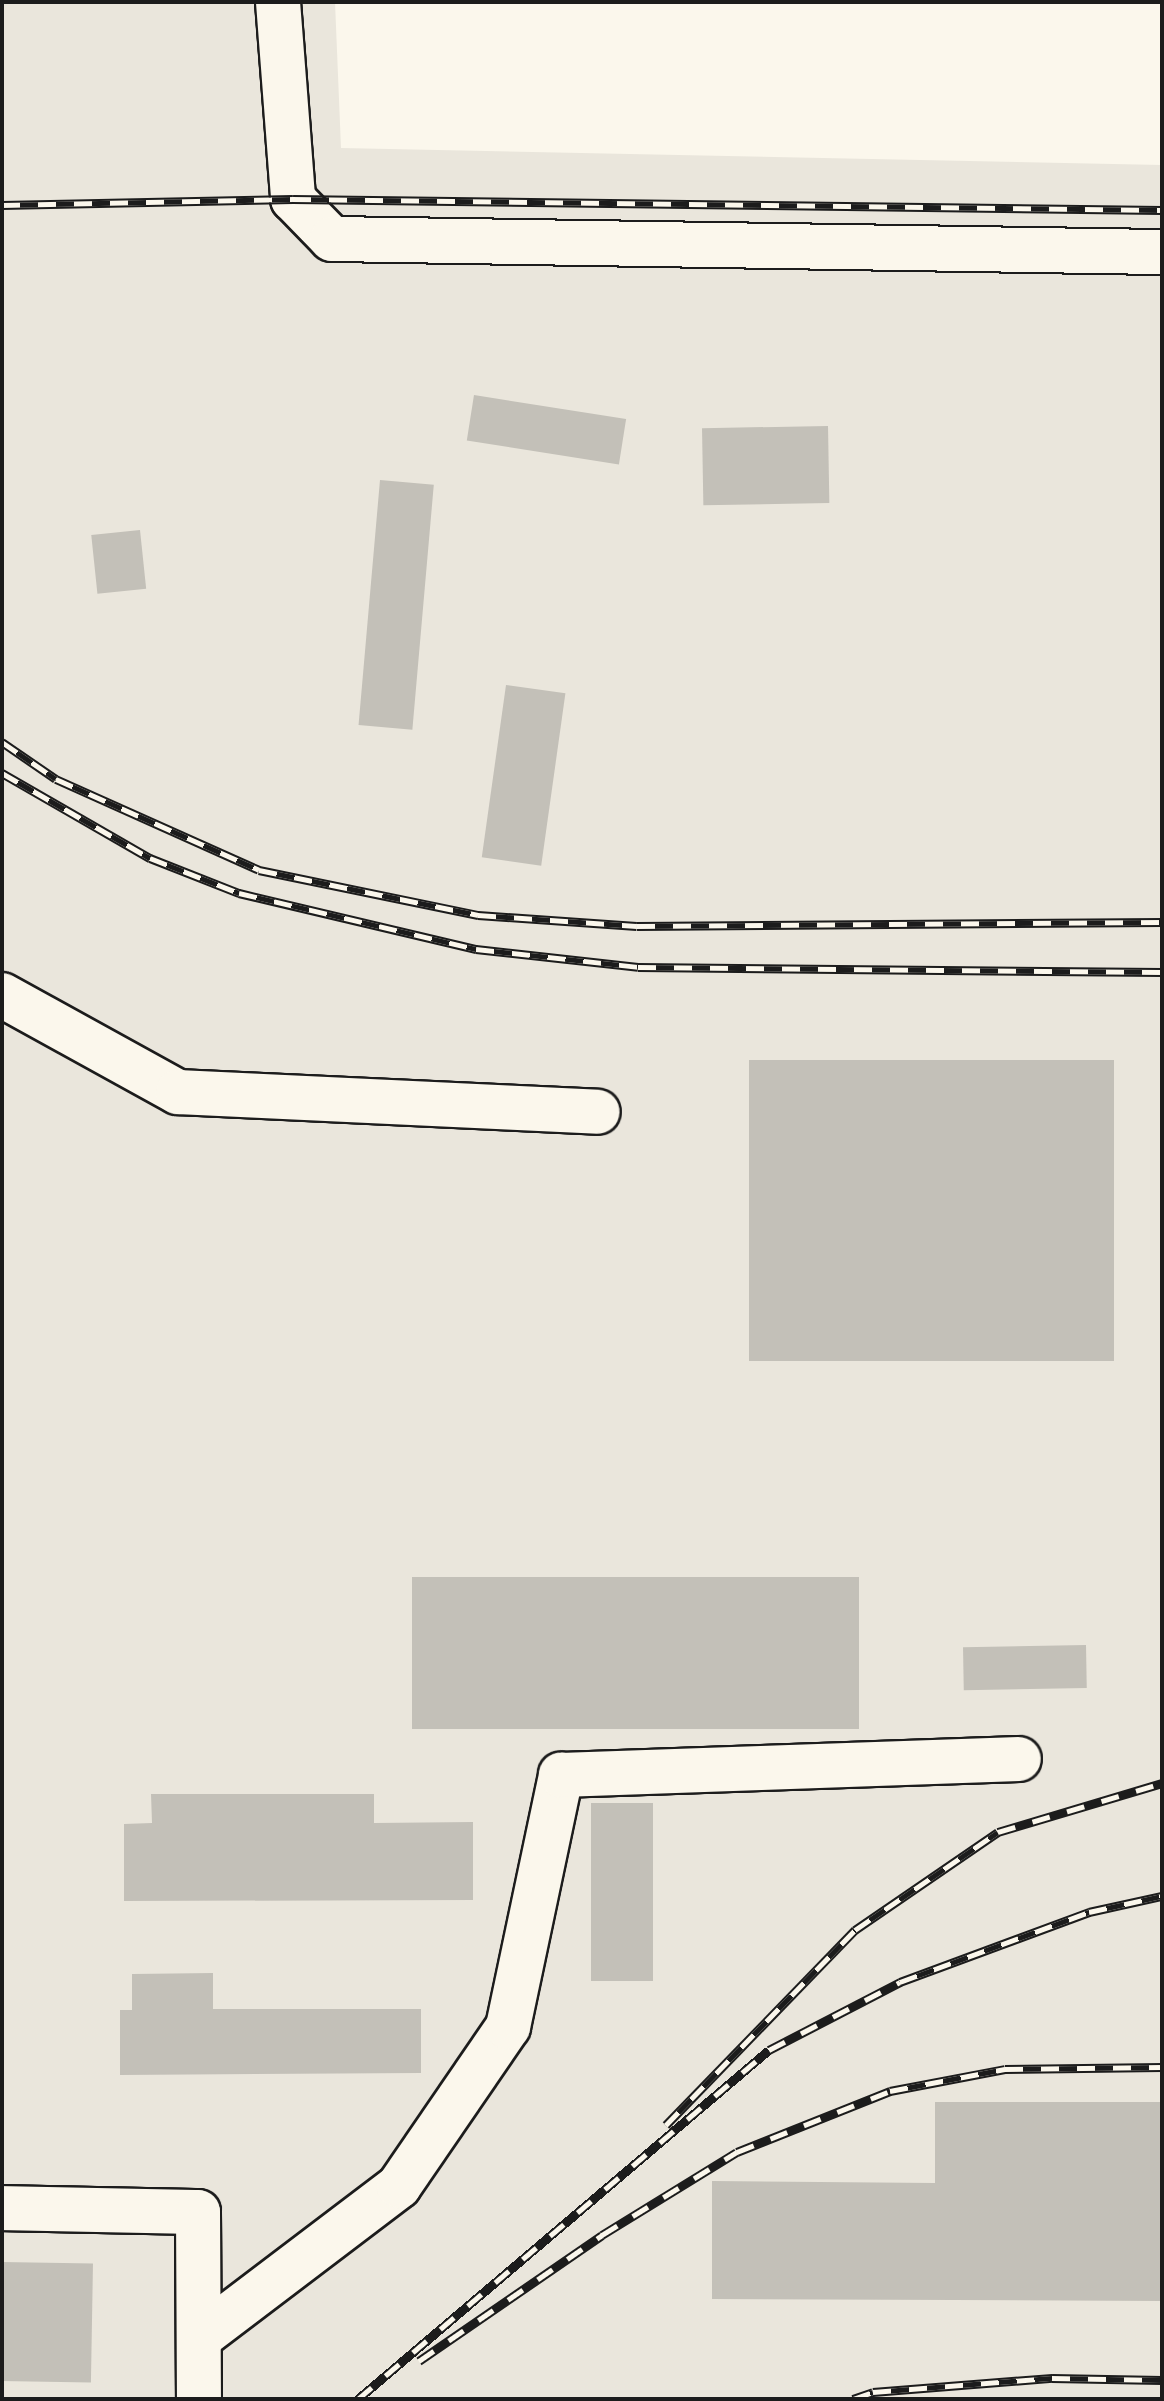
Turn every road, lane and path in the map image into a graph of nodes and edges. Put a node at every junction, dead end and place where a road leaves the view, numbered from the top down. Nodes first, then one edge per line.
1 (278, 2) edge
2 (1162, 252) edge
3 (2, 995) edge
4 (598, 1112) dead end
5 (1019, 1759) dead end
6 (2, 2208) edge
7 (199, 2338) junction
8 (199, 2399) edge

1 - 2 street
3 - 4 street
5 - 7 street
6 - 7 street
7 - 8 street

